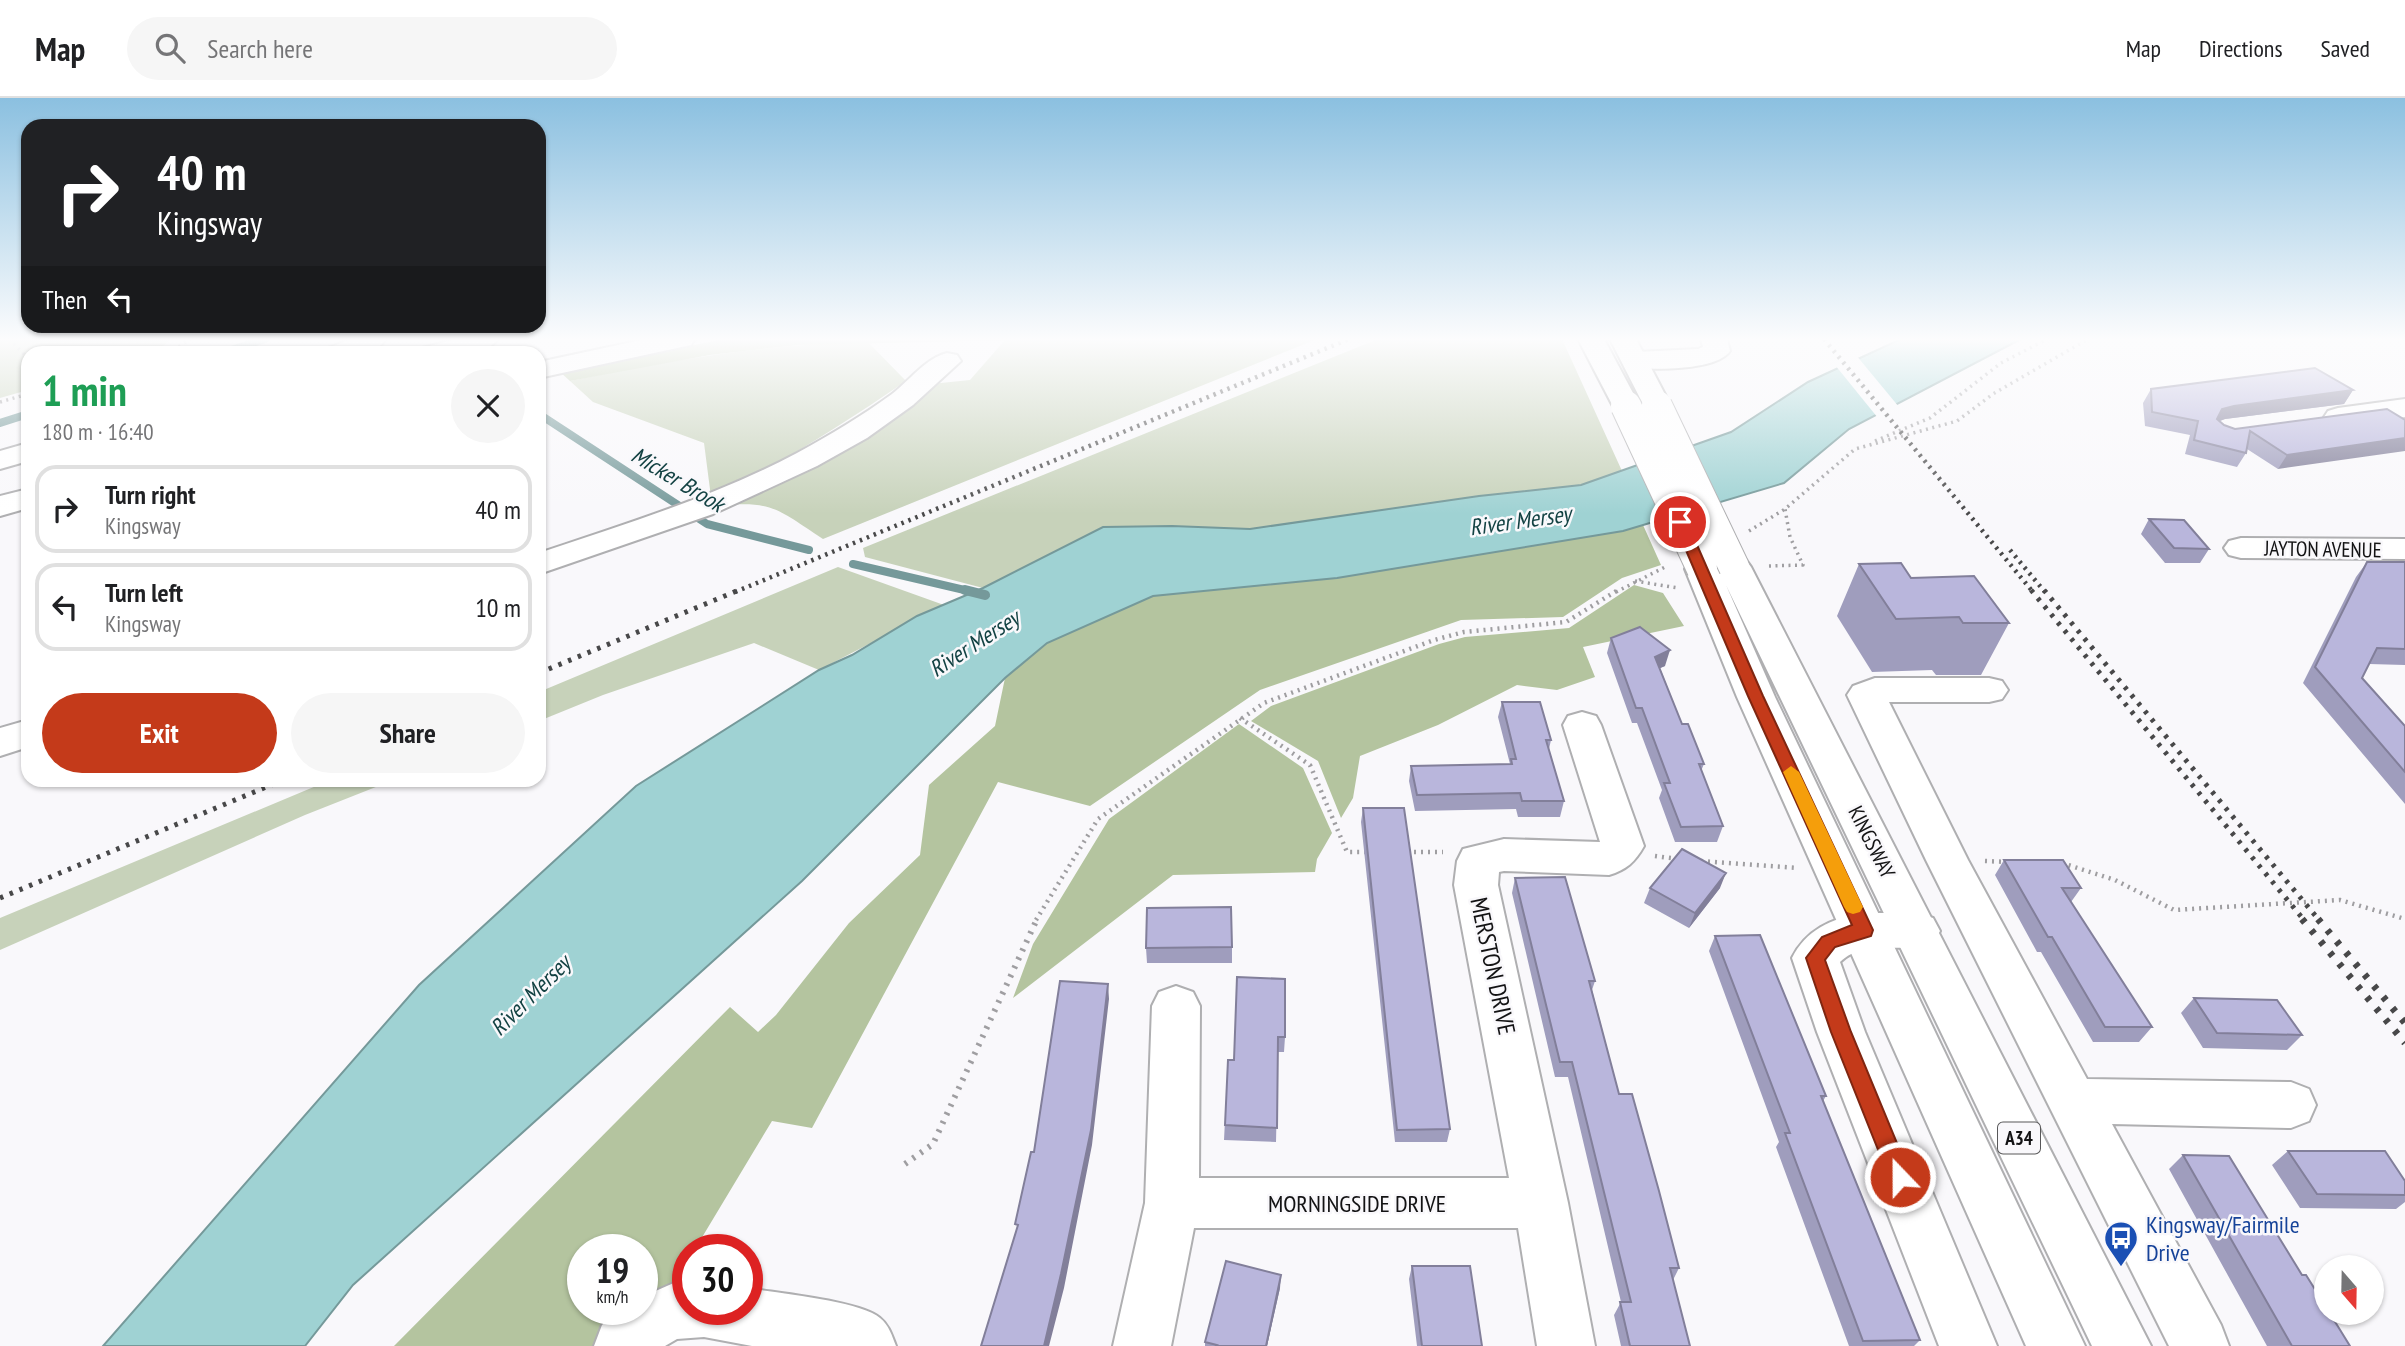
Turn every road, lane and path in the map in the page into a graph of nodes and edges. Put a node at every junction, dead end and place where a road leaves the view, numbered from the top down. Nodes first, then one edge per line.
1 (905, 397) edge
2 (1621, 397) edge
3 (1653, 397) edge
4 (1957, 397) edge
5 (1989, 397) edge
6 (2405, 408) edge
7 (2309, 421) edge
8 (1855, 449) junction
9 (21, 454) edge
10 (0, 460) edge
11 (21, 471) edge
12 (0, 477) edge
13 (21, 500) edge
14 (0, 506) edge
15 (1785, 509) junction
16 (21, 513) edge
17 (0, 519) edge
18 (2241, 548) dead end
19 (2405, 549) edge
20 (546, 561) edge
21 (1717, 565) junction
22 (1634, 581) junction
23 (1989, 690) dead end
24 (1240, 718) junction
25 (1582, 725) dead end
26 (21, 735) edge
27 (0, 742) edge
28 (1623, 846) junction
29 (1374, 852) edge
30 (1401, 852) edge
31 (1683, 859) edge
32 (1478, 860) junction
33 (1947, 860) junction
34 (1696, 861) edge
35 (2011, 862) edge
36 (2050, 863) edge
37 (1780, 867) dead end
38 (2405, 919) edge
39 (1864, 930) junction
40 (1917, 931) junction
41 (1175, 1006) dead end
42 (2072, 1101) junction
43 (2291, 1105) dead end
44 (905, 1164) dead end
45 (1172, 1203) junction
46 (1541, 1203) junction
47 (623, 1346) edge
48 (867, 1346) edge
49 (1142, 1346) edge
50 (1566, 1346) edge
51 (1968, 1346) edge
52 (2056, 1346) edge
53 (2122, 1346) edge
54 (2200, 1346) edge

1 - 20 main road
2 - 21 main road, KINGSWAY / A34, bridge
3 - 21 main road, KINGSWAY / A34, bridge
4 - 8 path
5 - 8 path
6 - 7 main road
8 - 15 path
9 - 10 main road
11 - 12 main road
13 - 14 main road
15 - 21 path
15 - 21 path
16 - 17 main road
18 - 19 main road, JAYTON AVENUE
21 - 22 path
21 - 22 path
21 - 39 main road, KINGSWAY / A34
21 - 40 main road, KINGSWAY / A34
22 - 24 path
23 - 33 main road
24 - 29 path
24 - 44 path
25 - 28 main road
26 - 27 main road
28 - 31 path
28 - 32 main road
30 - 32 path
32 - 46 main road, MERSTON DRIVE
33 - 35 path
33 - 42 main road
34 - 37 path
36 - 38 path
39 - 40 main road
39 - 51 main road
39 - 52 main road, KINGSWAY / A34
40 - 53 main road, KINGSWAY / A34
41 - 45 main road
42 - 43 main road
42 - 54 main road
45 - 46 main road, MORNINGSIDE DRIVE
45 - 49 main road
46 - 50 main road, MERSTON DRIVE
47 - 48 main road

